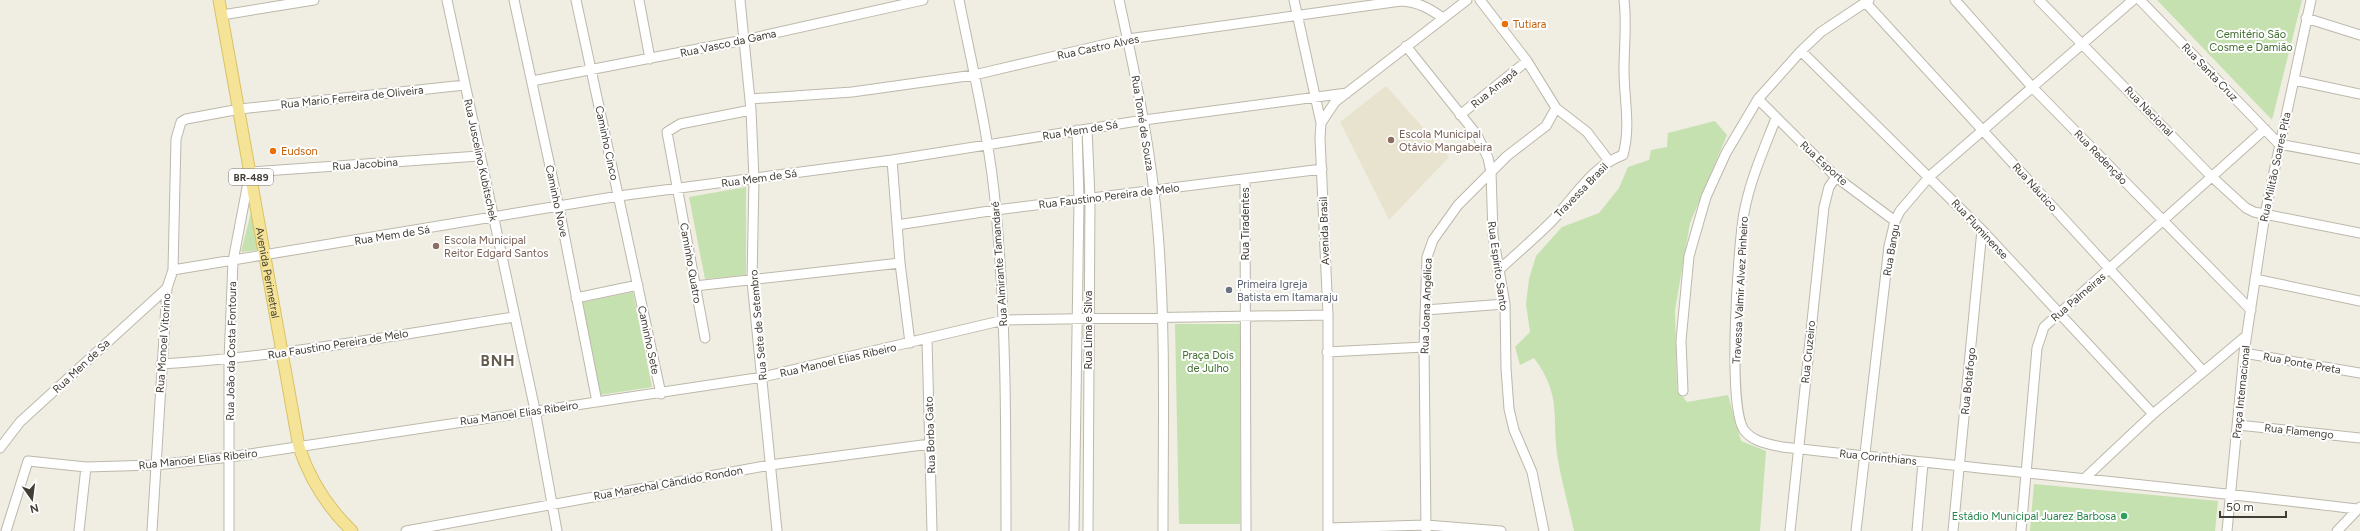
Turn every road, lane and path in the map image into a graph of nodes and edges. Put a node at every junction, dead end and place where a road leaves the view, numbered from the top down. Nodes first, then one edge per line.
1 (219, 0) edge
2 (314, 0) edge
3 (447, 0) edge
4 (514, 0) edge
5 (576, 0) edge
6 (639, 0) edge
7 (740, 0) edge
8 (923, 0) edge
9 (959, 0) edge
10 (1119, 0) edge
11 (1294, 0) edge
12 (1467, 0) edge
13 (1480, 0) edge
14 (1624, 0) edge
15 (1955, 0) edge
16 (2039, 0) edge
17 (2133, 0) edge
18 (2140, 0) edge
19 (2311, 0) edge
20 (1868, 2) edge
21 (222, 15) junction
22 (1297, 16) junction
23 (1443, 18) junction
24 (2306, 18) junction
25 (2360, 35) edge
26 (1128, 39) junction
27 (744, 40) junction
28 (2083, 43) junction
29 (1406, 46) junction
30 (1801, 51) junction
31 (650, 59) junction
32 (1527, 61) junction
33 (592, 71) junction
34 (974, 75) junction
35 (2294, 80) junction
36 (532, 81) junction
37 (465, 85) junction
38 (2033, 88) junction
39 (1347, 92) junction
40 (2360, 94) edge
41 (1316, 97) junction
42 (750, 99) junction
43 (1758, 99) junction
44 (1556, 108) junction
45 (240, 109) junction
46 (751, 110) junction
47 (1460, 115) junction
48 (1776, 118) junction
49 (1144, 120) junction
50 (1321, 123) junction
51 (1087, 129) junction
52 (2265, 129) junction
53 (1077, 130) junction
54 (1984, 130) junction
55 (2279, 144) junction
56 (987, 145) junction
57 (479, 156) junction
58 (2360, 159) edge
59 (892, 160) junction
60 (1609, 161) junction
61 (1322, 169) junction
62 (250, 172) junction
63 (1491, 172) junction
64 (1930, 176) junction
65 (2211, 176) junction
66 (1836, 177) junction
67 (754, 178) junction
68 (1246, 180) junction
69 (677, 188) junction
70 (1154, 191) junction
71 (619, 196) junction
72 (1090, 198) junction
73 (1079, 200) junction
74 (559, 208) junction
75 (996, 210) junction
76 (2265, 214) junction
77 (494, 218) junction
78 (1895, 221) junction
79 (2163, 221) junction
80 (897, 225) junction
81 (1982, 230) junction
82 (2360, 233) edge
83 (266, 256) junction
84 (233, 261) junction
85 (900, 263) junction
86 (173, 270) junction
87 (2109, 270) junction
88 (1498, 271) junction
89 (2255, 279) junction
90 (752, 281) junction
91 (638, 285) junction
92 (695, 286) junction
93 (166, 288) junction
94 (576, 298) junction
95 (2360, 301) edge
96 (1505, 304) junction
97 (1425, 310) junction
98 (2251, 310) junction
99 (2058, 314) junction
100 (1328, 315) junction
101 (514, 317) junction
102 (1245, 317) junction
103 (1077, 318) junction
104 (1088, 318) junction
105 (1164, 318) junction
106 (1004, 320) junction
107 (2246, 336) junction
108 (705, 338) dead end
109 (927, 339) junction
110 (910, 343) junction
111 (1424, 347) junction
112 (1327, 352) junction
113 (282, 353) junction
114 (2244, 353) junction
115 (229, 360) junction
116 (161, 364) junction
117 (2203, 371) junction
118 (2360, 373) edge
119 (763, 378) junction
120 (1683, 391) dead end
121 (660, 394) junction
122 (597, 402) junction
123 (535, 410) junction
124 (2153, 414) junction
125 (1740, 420) joint
126 (2238, 425) junction
127 (2360, 438) edge
128 (930, 444) junction
129 (299, 447) junction
130 (0, 448) edge
131 (1798, 449) junction
132 (1866, 456) junction
133 (230, 457) junction
134 (1923, 462) junction
135 (155, 465) junction
136 (770, 465) junction
137 (86, 467) junction
138 (1959, 467) junction
139 (2027, 474) junction
140 (2085, 478) junction
141 (2230, 494) junction
142 (551, 504) junction
143 (2358, 508) edge
144 (1426, 528) edge
145 (1328, 530) edge
146 (6, 531) edge
147 (79, 531) edge
148 (152, 531) edge
149 (229, 531) edge
150 (352, 531) edge
151 (406, 531) edge
152 (557, 531) edge
153 (777, 531) edge
154 (932, 531) edge
155 (1006, 531) edge
156 (1074, 531) edge
157 (1088, 531) edge
158 (1163, 531) edge
159 (1246, 531) edge
160 (1501, 531) edge
161 (1544, 531) edge
162 (1790, 531) edge
163 (1856, 531) edge
164 (1917, 531) edge
165 (1953, 531) edge
166 (2021, 531) edge
167 (2226, 531) edge
168 (2337, 531) edge

1 - 21 main road, Avenida Perimetral / BR-489
2 - 21 street
3 - 37 street, Rua Juscelino Kubitschek
4 - 36 street, Caminho Nove
5 - 33 street, Caminho Cinco
6 - 31 street
7 - 27 street, Rua Sete de Setembro
8 - 27 street, Rua Vasco da Gama
9 - 34 street, Rua Almirante Tamandaré
10 - 26 street, Rua Tomé de Souza
11 - 22 street, Avenida Brasil
12 - 23 street
13 - 32 street
14 - 60 street, Travessa Brasil
15 - 38 street, Rua Redenção
16 - 28 street, Rua Nacional
17 - 28 street, Rua Bangu
18 - 52 street, Rua Santa Cruz
19 - 24 street, Rua Militão Soares Pita
20 - 30 street
20 - 54 street, Rua Náutico
21 - 45 main road, Avenida Perimetral / BR-489
22 - 23 street, Rua Castro Alves
22 - 26 street, Rua Castro Alves
22 - 41 street, Avenida Brasil
23 - 29 street
24 - 25 street
24 - 35 street, Rua Militão Soares Pita
26 - 34 street, Rua Castro Alves
26 - 49 street, Rua Tomé de Souza
27 - 31 street, Rua Vasco da Gama
27 - 42 street, Rua Sete de Setembro
28 - 38 street, Rua Bangu
28 - 65 street, Rua Nacional
29 - 39 street
29 - 47 street, Rua Espírito Santo
30 - 43 street
30 - 64 street, Rua Fluminense
31 - 33 street, Rua Vasco da Gama
32 - 44 street
32 - 47 street, Rua Amapá
33 - 36 street, Rua Vasco da Gama
33 - 71 street, Caminho Cinco
34 - 42 street, Rua Castro Alves
34 - 56 street, Rua Almirante Tamandaré
35 - 40 street
35 - 55 street, Rua Militão Soares Pita
36 - 74 street, Caminho Nove
37 - 45 street, Rua Mario Ferreira de Oliveira
37 - 57 street, Rua Juscelino Kubitschek
38 - 54 street, Rua Bangu
38 - 79 street, Rua Redenção
39 - 41 street, Rua Mem de Sá
39 - 50 street
41 - 49 street, Rua Mem de Sá
41 - 50 street, Avenida Brasil
42 - 46 street, Rua Sete de Setembro
43 - 48 street, Rua Esporte
43 - 120 street
44 - 60 street
44 - 63 street, Rua Joana Angélica
45 - 62 main road, Avenida Perimetral / BR-489
45 - 86 street, Rua Monoel Vitorino
46 - 67 street, Rua Sete de Setembro
46 - 69 street, Caminho Quatro
47 - 63 street, Rua Espírito Santo
48 - 66 street, Rua Esporte
48 - 125 street, Travessa Valmir Alvez Pinheiro
49 - 51 street, Rua Mem de Sá
49 - 70 street, Rua Tomé de Souza
50 - 61 street, Avenida Brasil
51 - 53 street, Rua Mem de Sá
51 - 72 street, Rua Lima e Silva
52 - 55 street, Rua Santa Cruz
52 - 65 street, Rua Palmeiras
53 - 56 street, Rua Mem de Sá
53 - 73 street, Rua Lima e Silva
54 - 64 street, Rua Bangu
54 - 87 street, Rua Náutico
55 - 58 street
55 - 76 street, Rua Militão Soares Pita
56 - 59 street, Rua Mem de Sá
56 - 75 street, Rua Almirante Tamandaré
57 - 62 street, Rua Jacobina
57 - 77 street, Rua Juscelino Kubitschek
59 - 67 street, Rua Mem de Sá
59 - 80 street
60 - 88 street, Travessa Brasil
61 - 68 street, Rua Faustino Pereira de Melo
61 - 100 street, Avenida Brasil
62 - 83 main road, Avenida Perimetral / BR-489
62 - 84 street, Rua João da Costa Fontoura
63 - 88 street, Rua Espírito Santo
63 - 97 street, Rua Joana Angélica
64 - 78 street, Rua Bangu
64 - 81 street, Rua Fluminense
65 - 76 street, Rua Nacional
65 - 79 street, Rua Palmeiras
66 - 78 street, Rua Esporte
66 - 131 street, Rua Cruzeiro
67 - 69 street, Rua Mem de Sá
67 - 90 street, Rua Sete de Setembro
68 - 70 street, Rua Faustino Pereira de Melo
68 - 102 street, Rua Tiradentes
69 - 71 street, Rua Mem de Sá
69 - 92 street, Caminho Quatro
70 - 72 street, Rua Faustino Pereira de Melo
70 - 105 street, Rua Tomé de Souza
71 - 74 street, Rua Mem de Sá
71 - 91 street, Caminho Cinco
72 - 73 street, Rua Faustino Pereira de Melo
72 - 104 street, Rua Lima e Silva
73 - 75 street, Rua Faustino Pereira de Melo
73 - 103 street, Rua Lima e Silva
74 - 77 street, Rua Mem de Sá
74 - 94 street, Caminho Nove
75 - 80 street, Rua Faustino Pereira de Melo
75 - 106 street, Rua Almirante Tamandaré
76 - 82 street, Rua Nacional
76 - 89 street, Rua Militão Soares Pita
77 - 83 street, Rua Mem de Sá
77 - 101 street, Rua Juscelino Kubitschek
78 - 132 street, Rua Bangu
79 - 87 street, Rua Palmeiras
79 - 98 street, Rua Redenção
80 - 85 street
81 - 99 street, Rua Fluminense
81 - 138 street, Rua Botafogo
83 - 84 street, Rua Mem de Sá
83 - 113 main road, Avenida Perimetral / BR-489
84 - 86 street, Rua Mem de Sá
84 - 115 street, Rua João da Costa Fontoura
85 - 90 street
85 - 110 street
86 - 93 street, Rua Monoel Vitorino
87 - 99 street, Rua Palmeiras
87 - 117 street, Rua Náutico
88 - 96 street, Rua Espírito Santo
89 - 95 street
89 - 98 street, Rua Militão Soares Pita
90 - 92 street
90 - 119 street, Rua Sete de Setembro
91 - 94 street
91 - 121 street, Caminho Sete
92 - 108 street, Caminho Quatro
93 - 116 street, Rua Monoel Vitorino
93 - 130 street, Rua Men de Sa
94 - 122 street, Caminho Nove
96 - 97 street
96 - 161 street, Rua Espírito Santo
97 - 111 street, Rua Joana Angélica
98 - 107 street, Rua Militão Soares Pita
99 - 124 street, Rua Fluminense
99 - 139 street, Rua Palmeiras
100 - 102 street
100 - 112 street, Avenida Brasil
101 - 113 street, Rua Faustino Pereira de Melo
101 - 123 street, Rua Juscelino Kubitschek
102 - 105 street
102 - 159 street
103 - 104 street, Rua Manoel Elias Ribeiro
103 - 106 street, Rua Manoel Elias Ribeiro
103 - 156 street, Rua Lima e Silva
104 - 105 street, Rua Manoel Elias Ribeiro
104 - 157 street, Rua Lima e Silva
105 - 158 street
106 - 109 street, Rua Manoel Elias Ribeiro
106 - 155 street, Rua Almirante Tamandaré
107 - 114 street, Praça Internacional
107 - 117 street, Praça Internacional
109 - 110 street, Rua Manoel Elias Ribeiro
109 - 128 street, Rua Borba Gato
110 - 119 street, Rua Manoel Elias Ribeiro
111 - 112 street
111 - 144 street, Rua Joana Angélica
112 - 145 street, Avenida Brasil
113 - 115 street, Rua Faustino Pereira de Melo
113 - 129 main road, Avenida Perimetral / BR-489
114 - 118 street, Rua Ponte Preta
114 - 126 street, Praça Internacional
115 - 116 street, Rua Faustino Pereira de Melo
115 - 133 street, Rua João da Costa Fontoura
116 - 135 street, Rua Monoel Vitorino
117 - 124 street, Praça Internacional
119 - 121 street, Rua Manoel Elias Ribeiro
119 - 136 street, Rua Sete de Setembro
121 - 122 street, Rua Manoel Elias Ribeiro
122 - 123 street, Rua Manoel Elias Ribeiro
123 - 129 street, Rua Manoel Elias Ribeiro
123 - 142 street, Rua Juscelino Kubitschek
124 - 140 street, Praça Internacional
125 - 131 street, Rua Corinthians
126 - 127 street, Rua Flamengo
126 - 141 street, Praça Internacional
128 - 136 street, Rua Marechal Cândido Rondon
128 - 154 street, Rua Borba Gato
129 - 133 street, Rua Manoel Elias Ribeiro
129 - 150 main road, Avenida Perimetral / BR-489
131 - 132 street, Rua Corinthians
131 - 162 street, Rua Cruzeiro
132 - 134 street, Rua Corinthians
132 - 163 street, Rua Bangu
133 - 135 street, Rua Manoel Elias Ribeiro
133 - 149 street, Rua João da Costa Fontoura
134 - 138 street, Rua Corinthians
134 - 164 street
135 - 137 street, Rua Manoel Elias Ribeiro
135 - 148 street, Rua Monoel Vitorino
136 - 142 street, Rua Marechal Cândido Rondon
136 - 153 street, Rua Sete de Setembro
137 - 146 street, Rua Manoel Elias Ribeiro
137 - 147 street
138 - 139 street, Rua Corinthians
138 - 165 street, Rua Botafogo
139 - 140 street
139 - 166 street, Rua Palmeiras
140 - 141 street
141 - 143 street
141 - 167 street, Praça Internacional
142 - 151 street, Rua Marechal Cândido Rondon
142 - 152 street, Rua Juscelino Kubitschek
143 - 168 street
144 - 145 street
144 - 160 street

